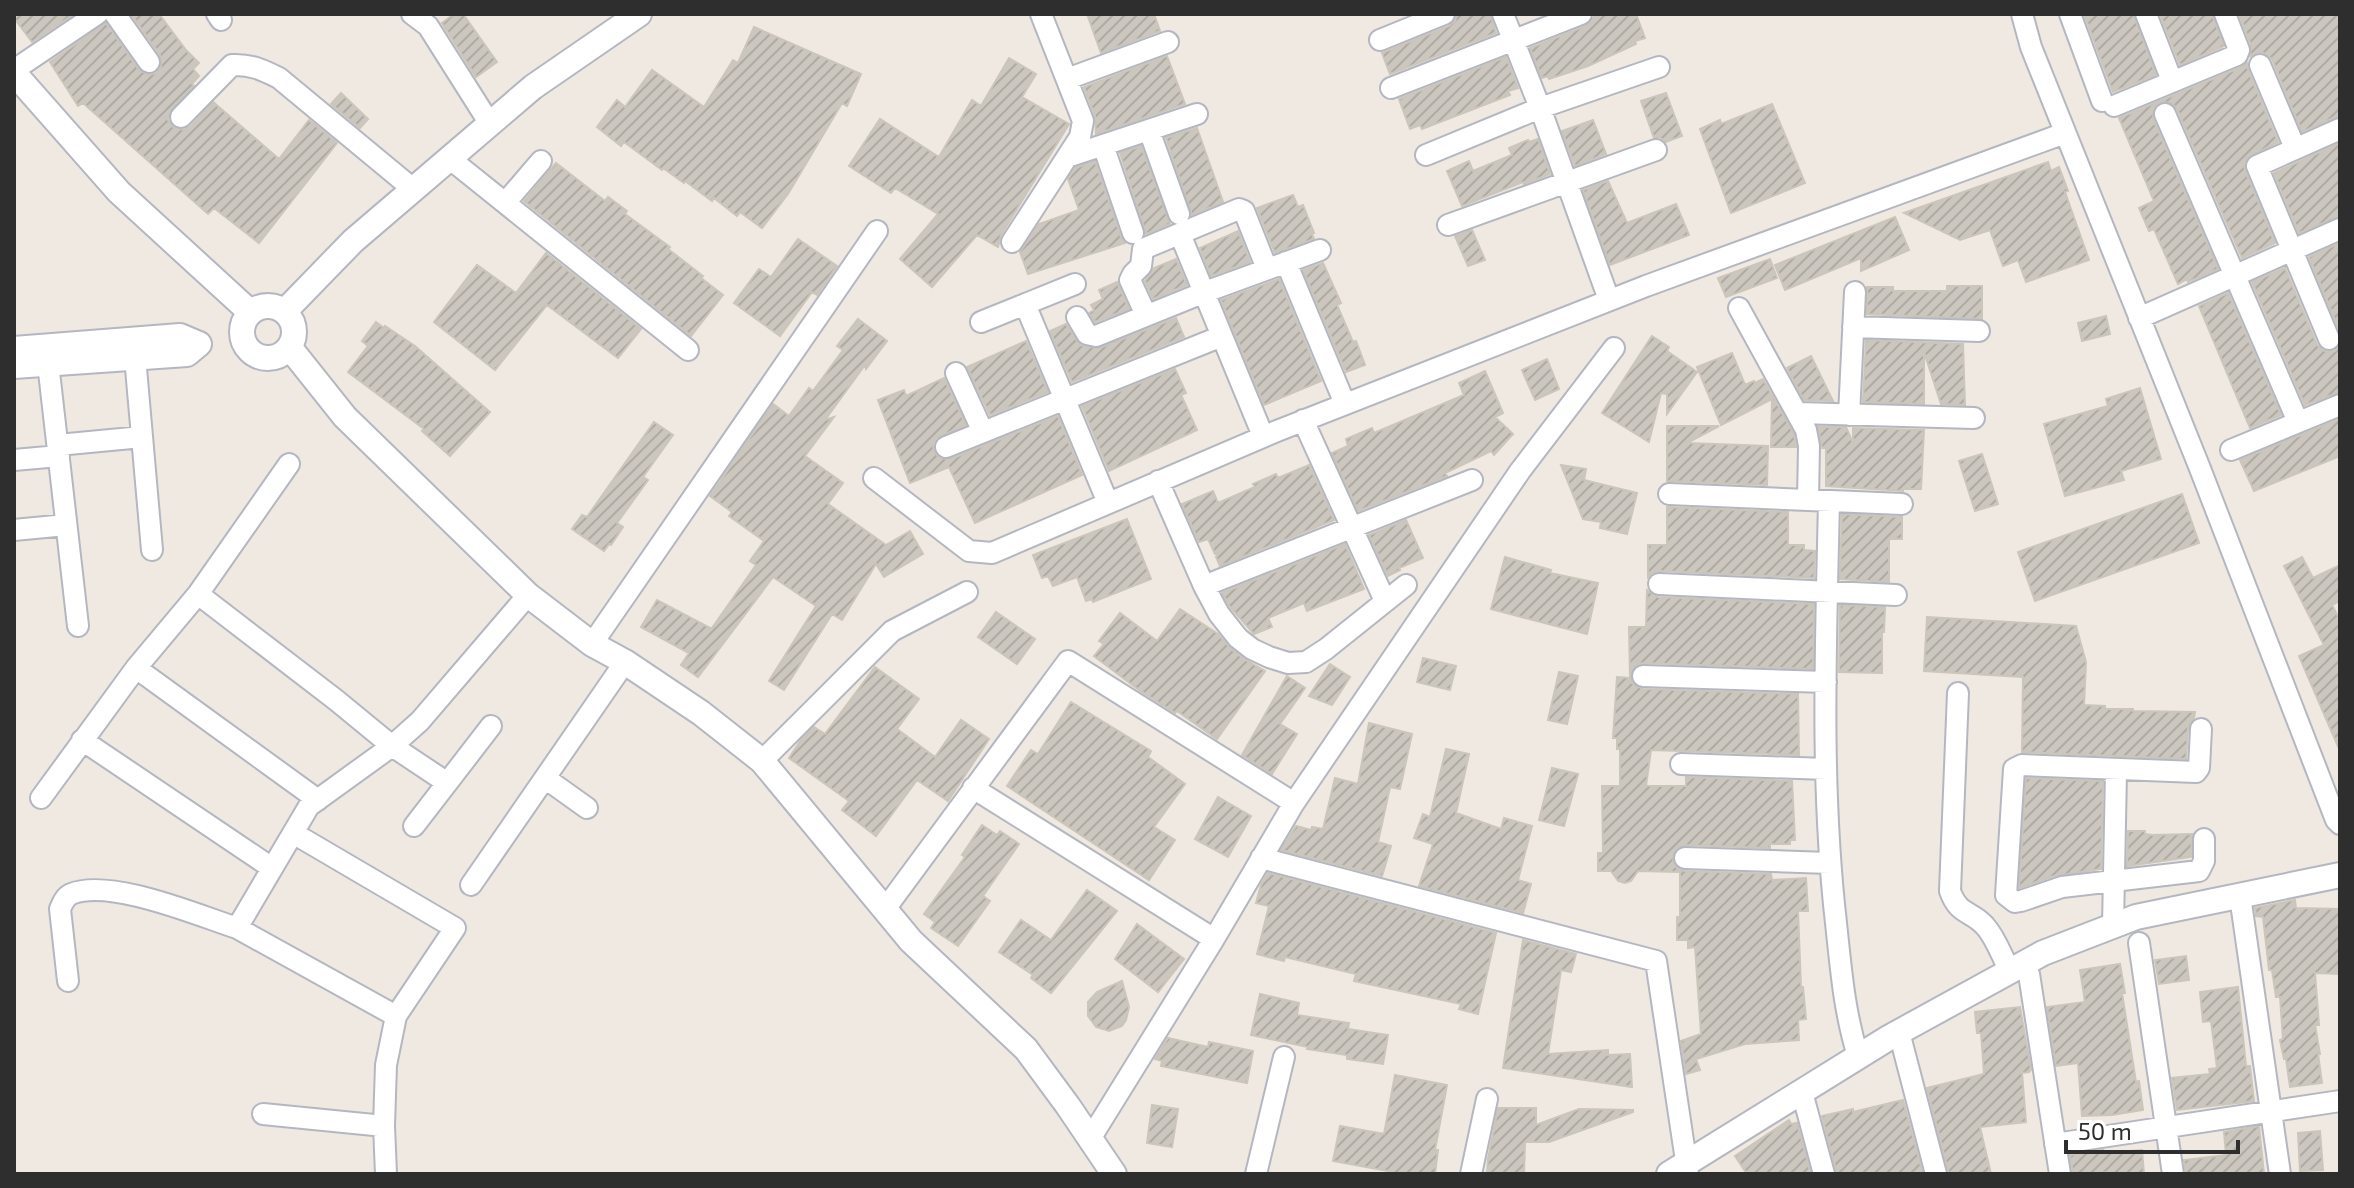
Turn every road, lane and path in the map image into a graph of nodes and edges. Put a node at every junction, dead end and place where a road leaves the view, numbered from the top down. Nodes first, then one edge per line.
1 (97, 14) edge
2 (115, 14) edge
3 (412, 14) edge
4 (639, 14) edge
5 (1041, 14) edge
6 (1444, 14) edge
7 (1503, 14) edge
8 (1581, 14) edge
9 (2022, 14) edge
10 (2070, 14) edge
11 (2146, 14) edge
12 (2225, 14) edge
13 (1380, 40) dead end
14 (1514, 40) junction
15 (1168, 42) dead end
16 (149, 62) dead end
17 (2260, 65) dead end
18 (1659, 67) dead end
19 (14, 72) edge
20 (1067, 79) junction
21 (2172, 81) junction
22 (1391, 88) dead end
23 (1540, 108) junction
24 (1197, 114) dead end
25 (2165, 114) dead end
26 (181, 117) dead end
27 (490, 124) junction
28 (2340, 129) edge
29 (1149, 130) junction
30 (2065, 133) junction
31 (1103, 145) junction
32 (2295, 148) junction
33 (1656, 150) dead end
34 (1426, 155) dead end
35 (1067, 157) junction
36 (449, 158) junction
37 (541, 161) dead end
38 (1567, 181) junction
39 (413, 189) junction
40 (505, 203) junction
41 (1180, 224) junction
42 (1448, 225) dead end
43 (2340, 229) edge
44 (877, 231) dead end
45 (1133, 233) dead end
46 (1012, 242) dead end
47 (1320, 250) dead end
48 (2292, 251) junction
49 (1277, 266) junction
50 (2236, 275) junction
51 (1075, 284) dead end
52 (1205, 292) junction
53 (1855, 292) dead end
54 (1609, 300) junction
55 (1025, 304) junction
56 (1739, 308) dead end
57 (285, 311) junction
58 (250, 312) junction
59 (1146, 315) junction
60 (1077, 317) dead end
61 (2139, 318) junction
62 (981, 322) dead end
63 (1853, 327) junction
64 (1979, 331) dead end
65 (2332, 333) edge
66 (242, 336) junction
67 (1222, 336) junction
68 (199, 344) junction
69 (290, 348) junction
70 (1614, 348) dead end
71 (14, 349) edge
72 (688, 350) dead end
73 (73, 353) junction
74 (135, 357) junction
75 (48, 363) junction
76 (14, 366) edge
77 (956, 373) dead end
78 (1064, 400) junction
79 (1345, 404) junction
80 (2340, 405) edge
81 (1798, 413) junction
82 (1849, 415) junction
83 (1974, 418) dead end
84 (1303, 420) junction
85 (2298, 422) junction
86 (983, 432) junction
87 (1263, 436) junction
88 (142, 437) junction
89 (946, 447) dead end
90 (58, 450) junction
91 (2231, 450) dead end
92 (14, 460) edge
93 (289, 464) dead end
94 (874, 478) dead end
95 (1472, 480) dead end
96 (1158, 481) junction
97 (1669, 494) dead end
98 (1818, 500) junction
99 (1108, 503) junction
100 (1902, 504) dead end
101 (66, 525) junction
102 (1353, 528) junction
103 (14, 530) edge
104 (152, 550) dead end
105 (1659, 584) dead end
106 (1406, 585) dead end
107 (1204, 586) junction
108 (967, 592) dead end
109 (1827, 593) junction
110 (198, 594) junction
111 (528, 595) junction
112 (1896, 595) dead end
113 (1385, 601) junction
114 (78, 626) dead end
115 (592, 644) junction
116 (625, 662) junction
117 (136, 668) junction
118 (1643, 676) dead end
119 (1826, 682) junction
120 (1958, 693) dead end
121 (491, 726) dead end
122 (2201, 729) dead end
123 (82, 740) junction
124 (392, 746) junction
125 (762, 761) junction
126 (1681, 764) dead end
127 (1826, 769) junction
128 (2116, 771) junction
129 (545, 778) junction
130 (446, 782) junction
131 (973, 788) junction
132 (41, 798) dead end
133 (318, 800) junction
134 (1294, 803) junction
135 (587, 808) dead end
136 (2340, 824) edge
137 (414, 826) dead end
138 (293, 833) junction
139 (2204, 839) dead end
140 (1261, 858) junction
141 (1685, 858) dead end
142 (1829, 863) junction
143 (272, 868) junction
144 (2340, 875) edge
145 (2113, 882) junction
146 (471, 885) dead end
147 (2240, 896) junction
148 (885, 909) junction
149 (2113, 926) junction
150 (237, 928) junction
151 (1214, 939) junction
152 (2139, 943) dead end
153 (2019, 973) junction
154 (68, 981) dead end
155 (396, 1016) junction
156 (1899, 1032) junction
157 (1858, 1056) junction
158 (1284, 1057) dead end
159 (1802, 1092) junction
160 (1487, 1099) dead end
161 (2340, 1101) edge
162 (2271, 1111) junction
163 (263, 1114) dead end
164 (384, 1126) junction
165 (2167, 1126) junction
166 (1090, 1139) junction
167 (2055, 1144) junction
168 (1681, 1171) edge
169 (386, 1174) edge
170 (1114, 1174) edge
171 (1256, 1174) edge
172 (1471, 1174) edge
173 (1824, 1174) edge
174 (1936, 1174) edge
175 (2060, 1174) edge
176 (2173, 1174) edge
177 (2280, 1174) edge

1 - 19 street
2 - 16 street
3 - 27 street
4 - 27 street
5 - 20 street
6 - 13 street
7 - 14 street
8 - 14 street
9 - 30 street
10 - 21 street
11 - 21 street
12 - 21 street
14 - 22 street
14 - 23 street
15 - 20 street
17 - 32 street
18 - 23 street
19 - 58 street
20 - 35 street
23 - 34 street
23 - 38 street
24 - 29 street
25 - 50 street
26 - 39 street
27 - 36 street
28 - 32 street
29 - 31 street
29 - 41 street
30 - 54 street
30 - 61 street
31 - 35 street
31 - 45 street
32 - 48 street
33 - 38 street
35 - 46 street
36 - 39 street
36 - 40 street
37 - 40 street
38 - 42 street
38 - 54 street
39 - 57 street
40 - 72 street
41 - 49 street
41 - 52 street
41 - 59 street
43 - 48 street
44 - 115 street
47 - 49 street
48 - 50 street
48 - 65 street
49 - 52 street
49 - 79 street
50 - 61 street
50 - 85 street
51 - 55 street
52 - 59 street
52 - 67 street
53 - 63 street
54 - 79 street
55 - 62 street
55 - 78 street
56 - 81 street
57 - 58 street
57 - 69 street
58 - 66 street
59 - 60 street
61 - 136 street
63 - 64 street
63 - 82 street
66 - 68 street
66 - 69 street
67 - 78 street
67 - 87 street
68 - 73 street
68 - 74 street
69 - 111 street
70 - 134 street
71 - 73 street
73 - 74 street
73 - 75 street
74 - 88 street
75 - 76 street
75 - 90 street
77 - 86 street
78 - 86 street
78 - 99 street
79 - 84 street
80 - 85 street
81 - 82 street
81 - 98 street
82 - 83 street
84 - 87 street
84 - 102 street
85 - 91 street
86 - 89 street
87 - 96 street
88 - 90 street
88 - 104 street
90 - 92 street
90 - 101 street
93 - 110 street
94 - 99 street
95 - 102 street
96 - 99 street
96 - 107 street
97 - 98 street
98 - 100 street
98 - 109 street
101 - 103 street
101 - 114 street
102 - 107 street
102 - 113 street
105 - 109 street
106 - 113 street
107 - 113 street
108 - 125 street
109 - 112 street
109 - 119 street
110 - 117 street
110 - 124 street
111 - 115 street
111 - 124 street
115 - 116 street
116 - 125 street
116 - 129 street
117 - 123 street
117 - 133 street
118 - 119 street
119 - 127 street
120 - 153 street
121 - 130 street
122 - 128 street
123 - 132 street
123 - 143 street
124 - 130 street
124 - 133 street
125 - 148 street
126 - 127 street
127 - 142 street
128 - 145 street
128 - 145 street
129 - 135 street
129 - 146 street
130 - 137 street
131 - 134 street
131 - 148 street
131 - 151 street
133 - 138 street
134 - 140 street
138 - 143 street
138 - 155 street
139 - 145 street
140 - 151 street
140 - 168 street
141 - 142 street
142 - 157 street
143 - 150 street
144 - 147 street
145 - 149 street
147 - 149 street
147 - 162 street
148 - 166 street
149 - 153 street
150 - 154 street
150 - 155 street
151 - 166 street
152 - 165 street
153 - 156 street
153 - 167 street
155 - 164 street
156 - 157 street
156 - 174 street
157 - 159 street
158 - 171 street
159 - 168 street
159 - 173 street
160 - 172 street
161 - 162 street
162 - 165 street
162 - 177 street
163 - 164 street
164 - 169 street
165 - 167 street
165 - 176 street
166 - 170 street
167 - 175 street

